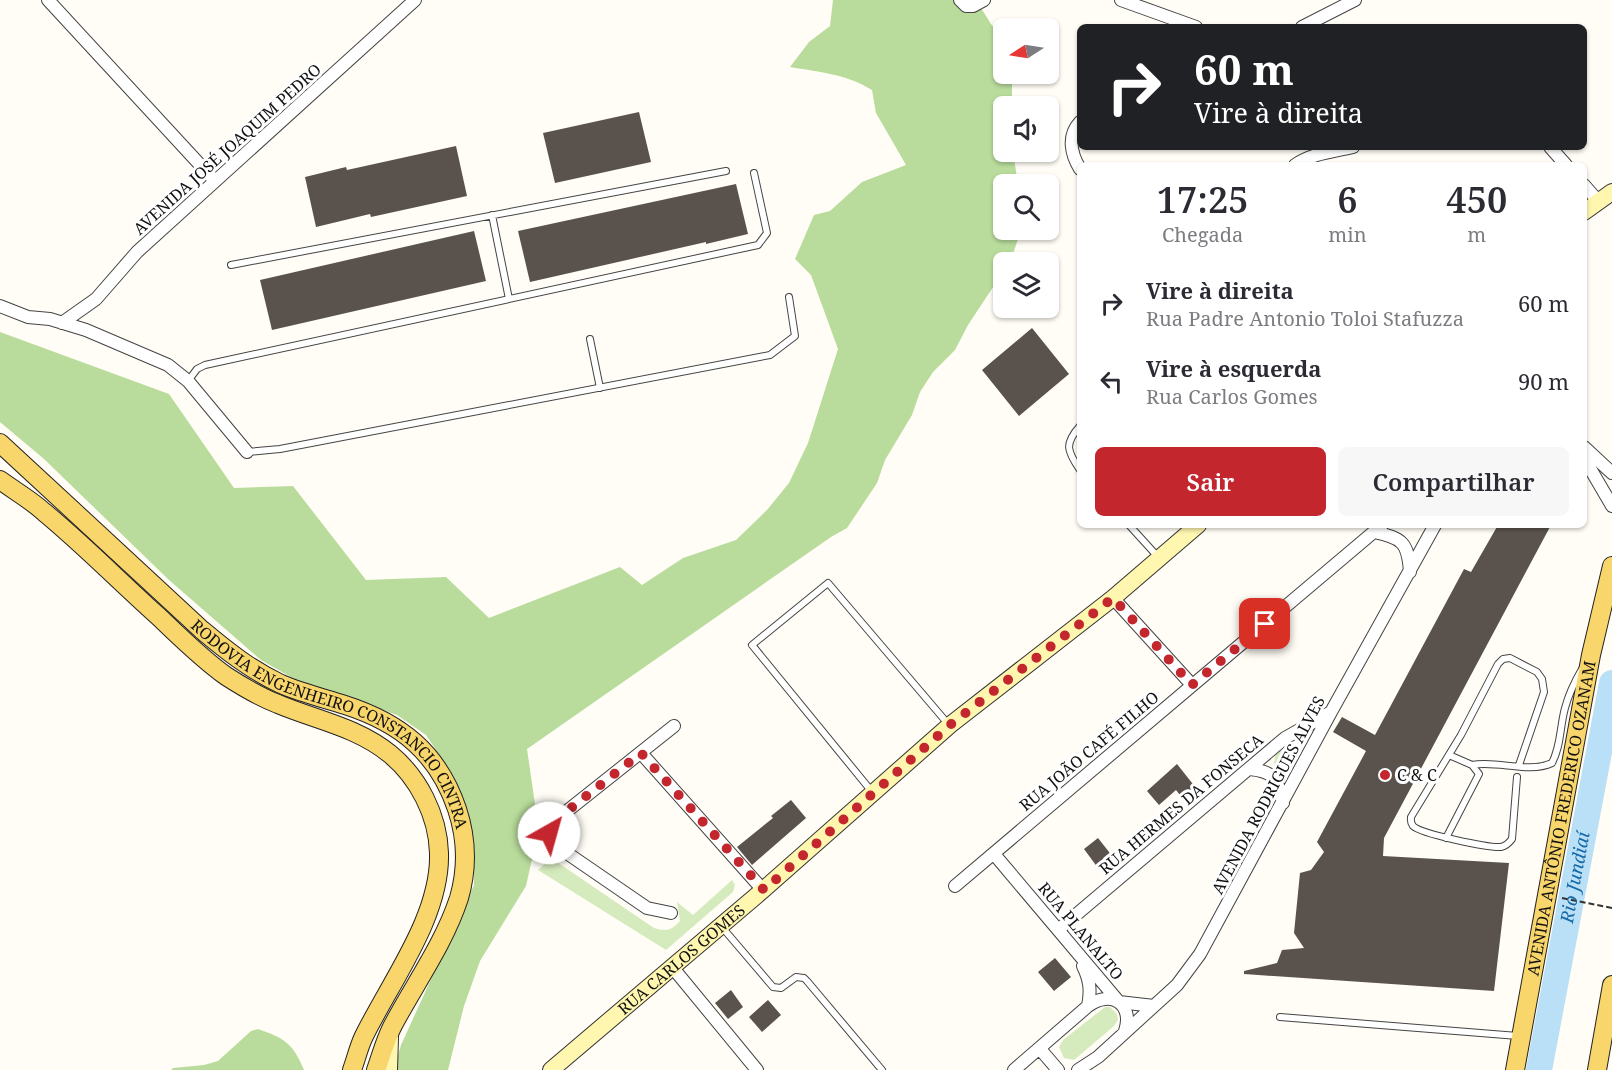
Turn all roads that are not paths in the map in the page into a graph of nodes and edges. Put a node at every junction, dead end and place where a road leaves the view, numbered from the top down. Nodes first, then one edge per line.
1 (48, 0) edge
2 (415, 0) edge
3 (960, 0) edge
4 (1121, 0) edge
5 (1355, 0) edge
6 (978, 3) edge
7 (1188, 24) edge
8 (1308, 24) edge
9 (1077, 126) edge
10 (1337, 150) edge
11 (1554, 150) edge
12 (1299, 162) edge
13 (1564, 162) edge
14 (1077, 164) edge
15 (726, 171) dead end
16 (754, 173) dead end
17 (215, 182) junction
18 (1587, 187) edge
19 (1605, 196) edge
20 (1587, 210) edge
21 (492, 215) junction
22 (231, 265) dead end
23 (789, 297) dead end
24 (509, 299) junction
25 (0, 306) edge
26 (62, 323) junction
27 (590, 339) dead end
28 (188, 381) junction
29 (600, 388) junction
30 (1077, 429) edge
31 (0, 443) edge
32 (1587, 450) edge
33 (247, 452) joint
34 (1587, 463) edge
35 (1077, 465) edge
36 (1612, 473) edge
37 (0, 480) edge
38 (1612, 506) edge
39 (1132, 528) edge
40 (1195, 528) edge
41 (1433, 528) edge
42 (1378, 529) edge
43 (1159, 559) junction
44 (1612, 566) edge
45 (1410, 573) junction
46 (1113, 598) junction
47 (1591, 656) junction
48 (1192, 685) junction
49 (1331, 712) junction
50 (950, 725) junction
51 (674, 726) dead end
52 (641, 753) junction
53 (1449, 755) junction
54 (1472, 765) junction
55 (1519, 765) junction
56 (1249, 769) junction
57 (1516, 777) dead end
58 (874, 794) junction
59 (1283, 803) junction
60 (1446, 838) junction
61 (994, 854) junction
62 (955, 886) dead end
63 (764, 890) junction
64 (671, 913) dead end
65 (721, 926) junction
66 (1058, 930) junction
67 (1077, 951) junction
68 (673, 968) junction
69 (1612, 985) edge
70 (1119, 1002) junction
71 (1088, 1006) junction
72 (1154, 1006) junction
73 (1280, 1017) dead end
74 (390, 1030) junction
75 (1125, 1031) junction
76 (1521, 1036) junction
77 (1040, 1049) junction
78 (1097, 1064) edge
79 (352, 1070) edge
80 (376, 1070) edge
81 (389, 1070) edge
82 (551, 1070) edge
83 (757, 1070) edge
84 (882, 1070) edge
85 (1014, 1070) edge
86 (1058, 1070) edge
87 (1078, 1070) edge
88 (1515, 1070) edge
89 (1599, 1070) edge

1 - 17 street
2 - 17 street, AVENIDA JOSÉ JOAQUIM PEDRO
3 - 6 street
4 - 7 street
5 - 8 street
9 - 14 street
10 - 12 street
11 - 13 street
15 - 21 lane
16 - 24 lane
17 - 26 street, AVENIDA JOSÉ JOAQUIM PEDRO
18 - 19 street
19 - 20 main road
21 - 22 lane
21 - 24 lane
23 - 29 lane
24 - 28 lane
25 - 26 street
26 - 28 street
27 - 29 lane
28 - 33 street
29 - 33 lane
30 - 35 lane
31 - 74 main road, RODOVIA ENGENHEIRO CONSTANCIO CINTRA
32 - 36 street
34 - 38 street
37 - 79 main road, RODOVIA ENGENHEIRO CONSTANCIO CINTRA
39 - 43 lane
40 - 43 main road, RUA CARLOS GOMES
41 - 45 street, AVENIDA RODRIGUES ALVES
42 - 45 street
42 - 48 street, RUA JOÃO CAFÉ FILHO
43 - 46 main road, RUA CARLOS GOMES
44 - 47 main road, AVENIDA ANTÔNIO FREDERICO OZANAM
45 - 49 street, AVENIDA RODRIGUES ALVES
46 - 48 street
46 - 50 main road, RUA CARLOS GOMES
47 - 55 lane
47 - 76 main road, AVENIDA ANTÔNIO FREDERICO OZANAM
48 - 61 street, RUA JOÃO CAFÉ FILHO
49 - 56 street, RUA HERMES DA FONSECA
49 - 59 street, AVENIDA RODRIGUES ALVES
50 - 58 main road, RUA CARLOS GOMES
50 - 58 lane
51 - 52 street
52 - 63 street
52 - 64 street
53 - 54 lane
53 - 55 lane
53 - 60 lane
54 - 55 lane
54 - 60 lane
56 - 59 street
56 - 66 street, RUA HERMES DA FONSECA
57 - 60 lane
58 - 63 main road, RUA CARLOS GOMES
59 - 72 street, AVENIDA RODRIGUES ALVES
61 - 62 street, RUA JOÃO CAFÉ FILHO
61 - 66 street, RUA PLANALTO
63 - 65 main road, RUA CARLOS GOMES
65 - 68 main road, RUA CARLOS GOMES
65 - 84 lane
66 - 67 street, RUA PLANALTO
67 - 70 street, RUA PLANALTO
67 - 71 street
68 - 82 main road, RUA CARLOS GOMES
68 - 83 street
69 - 89 main road
70 - 71 street
70 - 72 street, RUA PLANALTO
70 - 75 street
71 - 77 street
72 - 75 street, AVENIDA RODRIGUES ALVES
73 - 76 lane
74 - 80 main road, RODOVIA ENGENHEIRO CONSTANCIO CINTRA
74 - 81 main road
75 - 78 street, AVENIDA RODRIGUES ALVES
76 - 88 main road, AVENIDA ANTÔNIO FREDERICO OZANAM
77 - 85 street
77 - 86 street
78 - 87 street, AVENIDA RODRIGUES ALVES

